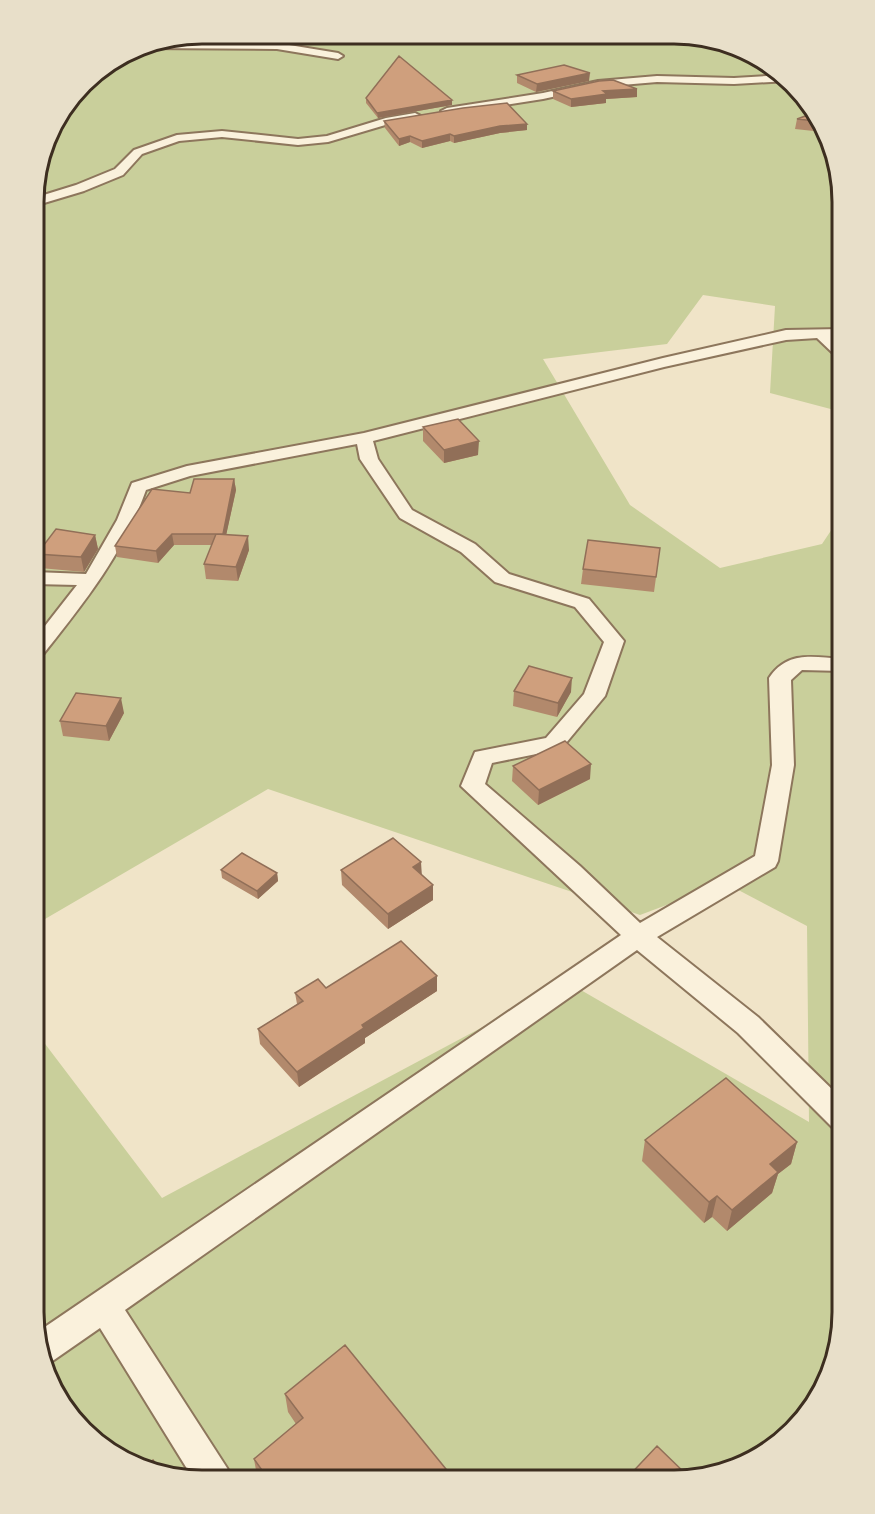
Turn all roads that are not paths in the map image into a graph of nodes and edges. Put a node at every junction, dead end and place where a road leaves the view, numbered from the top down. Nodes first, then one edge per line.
1 (180, 45) edge
2 (338, 56) dead end
3 (773, 79) edge
4 (43, 199) edge
5 (832, 333) edge
6 (821, 334) junction
7 (832, 344) edge
8 (364, 438) junction
9 (43, 578) edge
10 (90, 580) junction
11 (43, 641) edge
12 (832, 665) edge
13 (639, 936) junction
14 (831, 1107) edge
15 (104, 1306) junction
16 (47, 1345) edge
17 (209, 1470) edge

1 - 2 street
3 - 4 street
5 - 6 street
6 - 7 street
6 - 8 street
8 - 10 street
8 - 13 street
9 - 10 street
10 - 11 street
12 - 13 street
13 - 14 street
13 - 15 street
15 - 16 street
15 - 17 street

